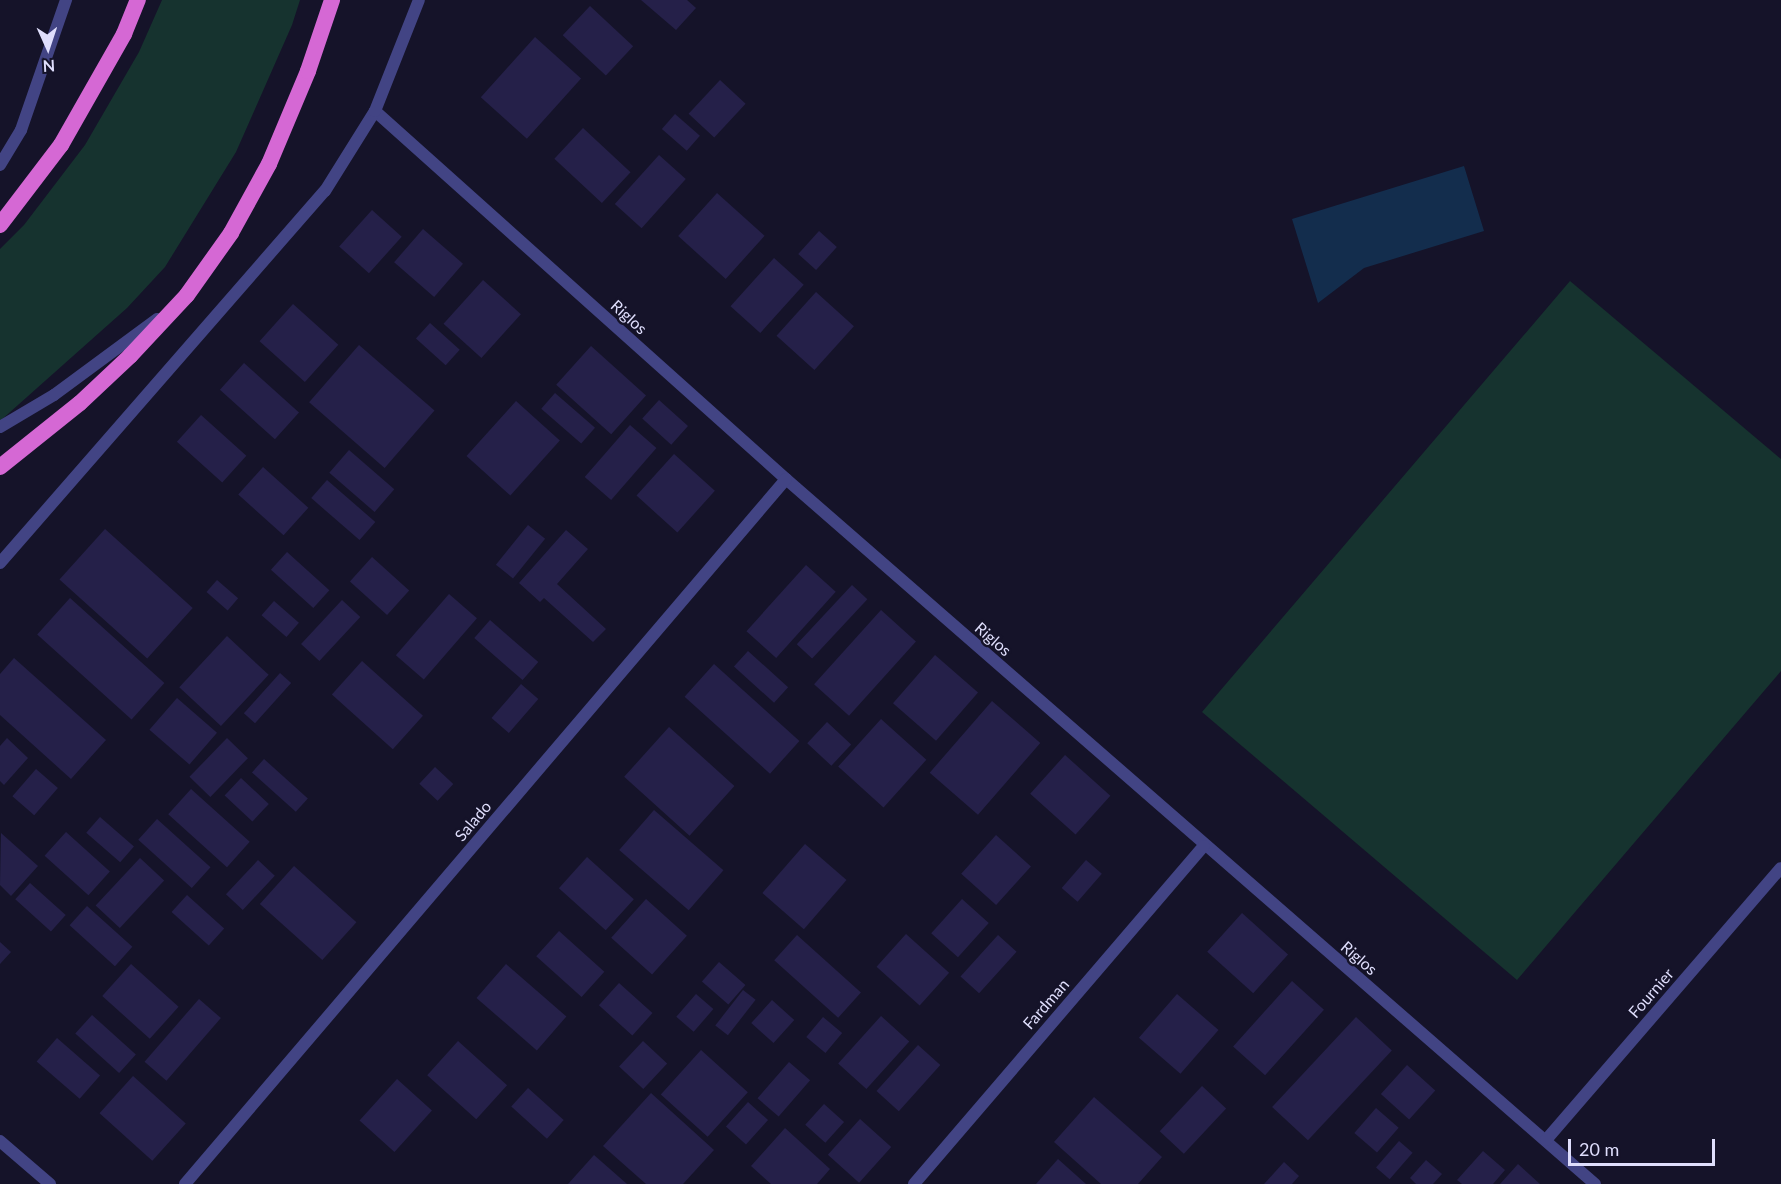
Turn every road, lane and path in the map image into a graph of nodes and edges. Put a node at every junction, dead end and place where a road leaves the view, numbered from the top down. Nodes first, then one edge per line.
1 (66, 0) edge
2 (138, 0) edge
3 (332, 0) edge
4 (419, 0) edge
5 (375, 111) junction
6 (0, 165) edge
7 (0, 225) edge
8 (187, 295) junction
9 (0, 427) edge
10 (0, 467) edge
11 (786, 480) junction
12 (0, 563) edge
13 (1204, 846) junction
14 (1781, 868) edge
15 (1546, 1140) junction
16 (0, 1141) edge
17 (50, 1184) edge
18 (185, 1184) edge
19 (914, 1184) edge
20 (1595, 1184) edge

1 - 6 street
2 - 7 highway
3 - 8 highway
4 - 5 street
5 - 11 street, Riglos
5 - 12 street
8 - 9 street
8 - 10 highway
11 - 13 street, Riglos
11 - 18 street, Salado
13 - 15 street, Riglos
13 - 19 street, Fardman
14 - 15 street, Fournier
15 - 20 street, Riglos
16 - 17 street

